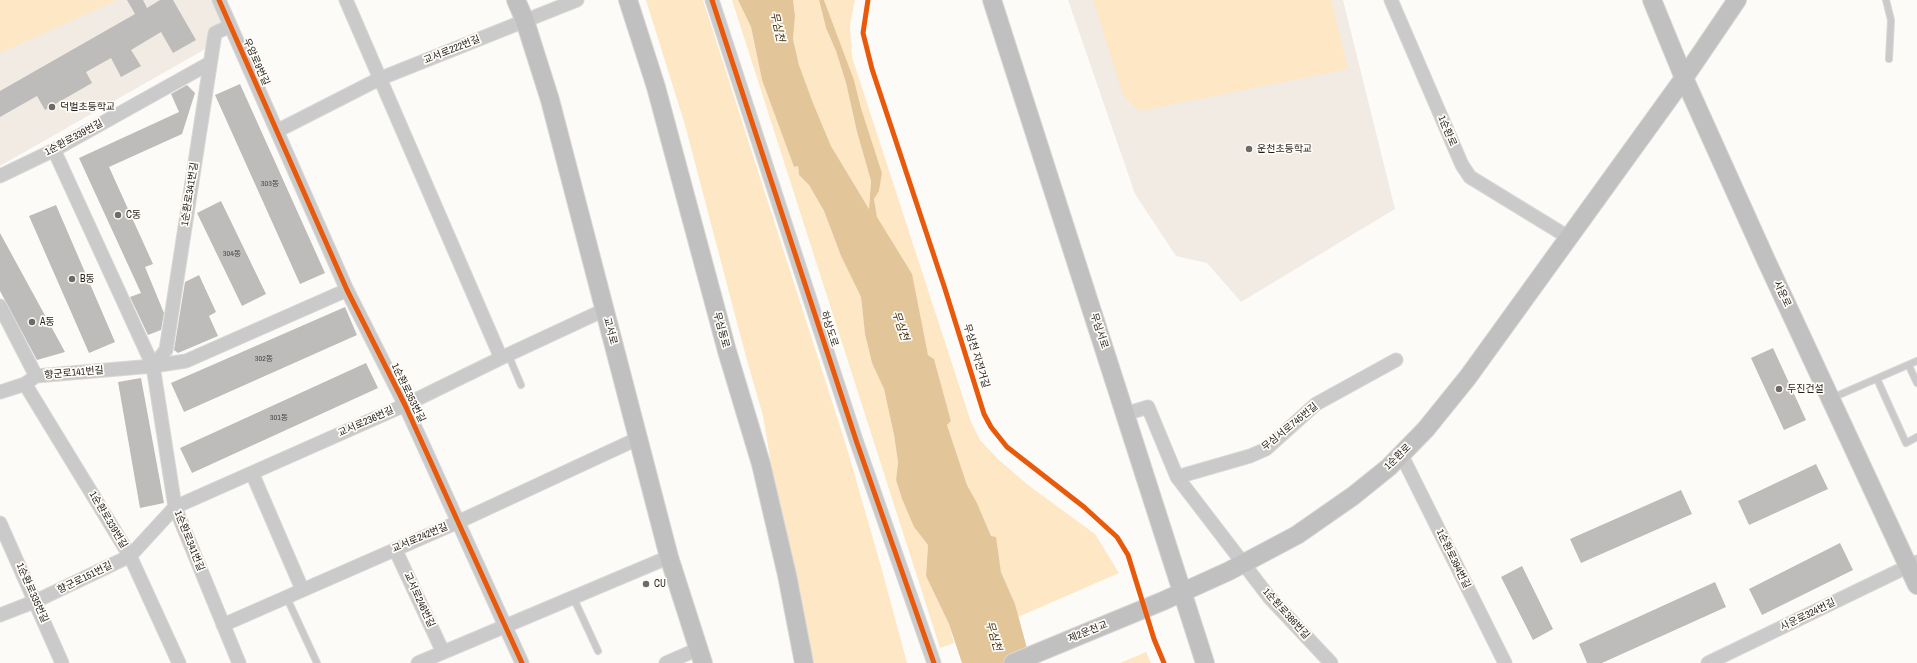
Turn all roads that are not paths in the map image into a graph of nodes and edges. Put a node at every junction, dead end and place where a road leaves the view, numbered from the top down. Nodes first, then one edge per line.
1 (219, 0) edge
2 (346, 0) edge
3 (516, 0) edge
4 (577, 0) edge
5 (628, 0) edge
6 (712, 0) edge
7 (992, 0) edge
8 (1391, 0) edge
9 (1652, 0) edge
10 (1737, 0) edge
11 (1886, 0) edge
12 (525, 20) junction
13 (230, 26) junction
14 (1889, 59) dead end
15 (210, 63) junction
16 (379, 78) junction
17 (1684, 78) junction
18 (277, 131) junction
19 (54, 150) junction
20 (0, 176) edge
21 (1568, 237) junction
22 (347, 290) junction
23 (0, 306) edge
24 (604, 310) junction
25 (504, 356) junction
26 (1396, 360) dead end
27 (1917, 361) edge
28 (153, 366) junction
29 (1909, 366) junction
30 (36, 376) junction
31 (1877, 379) junction
32 (1917, 383) edge
33 (25, 384) junction
34 (521, 385) dead end
35 (0, 392) edge
36 (1830, 399) junction
37 (405, 405) junction
38 (1125, 414) junction
39 (1917, 437) edge
40 (639, 438) junction
41 (1401, 454) junction
42 (252, 473) junction
43 (1177, 477) junction
44 (175, 507) junction
45 (458, 522) junction
46 (0, 523) edge
47 (395, 549) junction
48 (130, 556) junction
49 (669, 557) junction
50 (1242, 564) junction
51 (1913, 564) edge
52 (1917, 585) edge
53 (302, 589) junction
54 (1183, 592) junction
55 (286, 596) junction
56 (573, 597) junction
57 (36, 601) junction
58 (1163, 601) joint
59 (0, 615) edge
60 (223, 625) junction
61 (506, 625) junction
62 (598, 651) dead end
63 (443, 652) junction
64 (701, 656) edge
65 (62, 663) edge
66 (179, 663) edge
67 (239, 663) edge
68 (317, 663) edge
69 (418, 663) edge
70 (522, 663) edge
71 (666, 663) edge
72 (804, 663) edge
73 (934, 663) edge
74 (1013, 663) edge
75 (1205, 663) edge
76 (1331, 663) edge
77 (1505, 663) edge
78 (1708, 663) edge

1 - 13 street, 우암로9번길
2 - 16 street
3 - 12 street, 교서로
4 - 12 street, 교서로222번길
5 - 72 street, 무심동로
6 - 73 street, 하상도로
7 - 38 street, 무심서로
8 - 21 street, 1순환로
9 - 17 street, 사운로
10 - 17 street, 1순환로
11 - 14 lane
12 - 16 street, 교서로222번길
12 - 24 street, 교서로
13 - 15 street, 1순환로341번길
13 - 18 street, 우암로9번길
15 - 19 street, 1순환로339번길
15 - 28 street, 1순환로341번길
16 - 18 street, 교서로222번길
16 - 25 street
17 - 21 street, 1순환로
17 - 36 street, 사운로
18 - 22 street, 1순환로353번길
19 - 20 street, 1순환로339번길
19 - 28 street, 1순환로341번길
21 - 41 street, 1순환로
22 - 28 street, 향군로141번길
22 - 37 street, 1순환로353번길
23 - 30 street
24 - 25 street, 교서로236번길
24 - 40 street, 교서로
25 - 34 lane
25 - 37 street, 교서로236번길
26 - 43 street, 무심서로745번길
27 - 29 lane
28 - 30 street, 향군로141번길
28 - 44 street, 1순환로341번길
29 - 31 lane
29 - 32 lane
30 - 33 street, 향군로141번길
31 - 36 lane
31 - 39 lane
33 - 35 street, 향군로141번길
33 - 48 street, 1순환로339번길
36 - 51 street, 사운로
37 - 42 street, 교서로236번길
37 - 45 street, 1순환로353번길
38 - 43 street, 1순환로386번길
38 - 54 street, 무심서로
40 - 45 street, 교서로242번길
40 - 49 street, 교서로
41 - 50 street, 1순환로
41 - 77 street, 1순환로394번길
42 - 44 street, 교서로236번길
42 - 53 street
43 - 50 street, 1순환로386번길
44 - 48 street, 향군로151번길
44 - 60 street, 1순환로341번길
45 - 47 street, 교서로242번길
45 - 61 street, 1순환로353번길
46 - 57 street, 1순환로335번길
47 - 53 street, 교서로242번길
47 - 63 street, 교서로246번길
48 - 57 street, 향군로151번길
48 - 66 street, 1순환로339번길
49 - 56 street
49 - 64 street, 교서로
50 - 54 street, 1순환로
50 - 76 street, 1순환로386번길
51 - 52 street, 사운로
51 - 78 street, 사운로324번길
53 - 55 street, 교서로242번길
54 - 58 street, 1순환로
54 - 75 street, 무심서로
55 - 60 street, 교서로242번길
55 - 68 lane
56 - 61 street
56 - 62 lane
57 - 59 street, 향군로151번길
57 - 65 street, 1순환로335번길
58 - 74 street, 제2운천교
60 - 67 street, 1순환로341번길
61 - 63 street
61 - 70 street, 1순환로353번길
63 - 69 street
64 - 71 street

